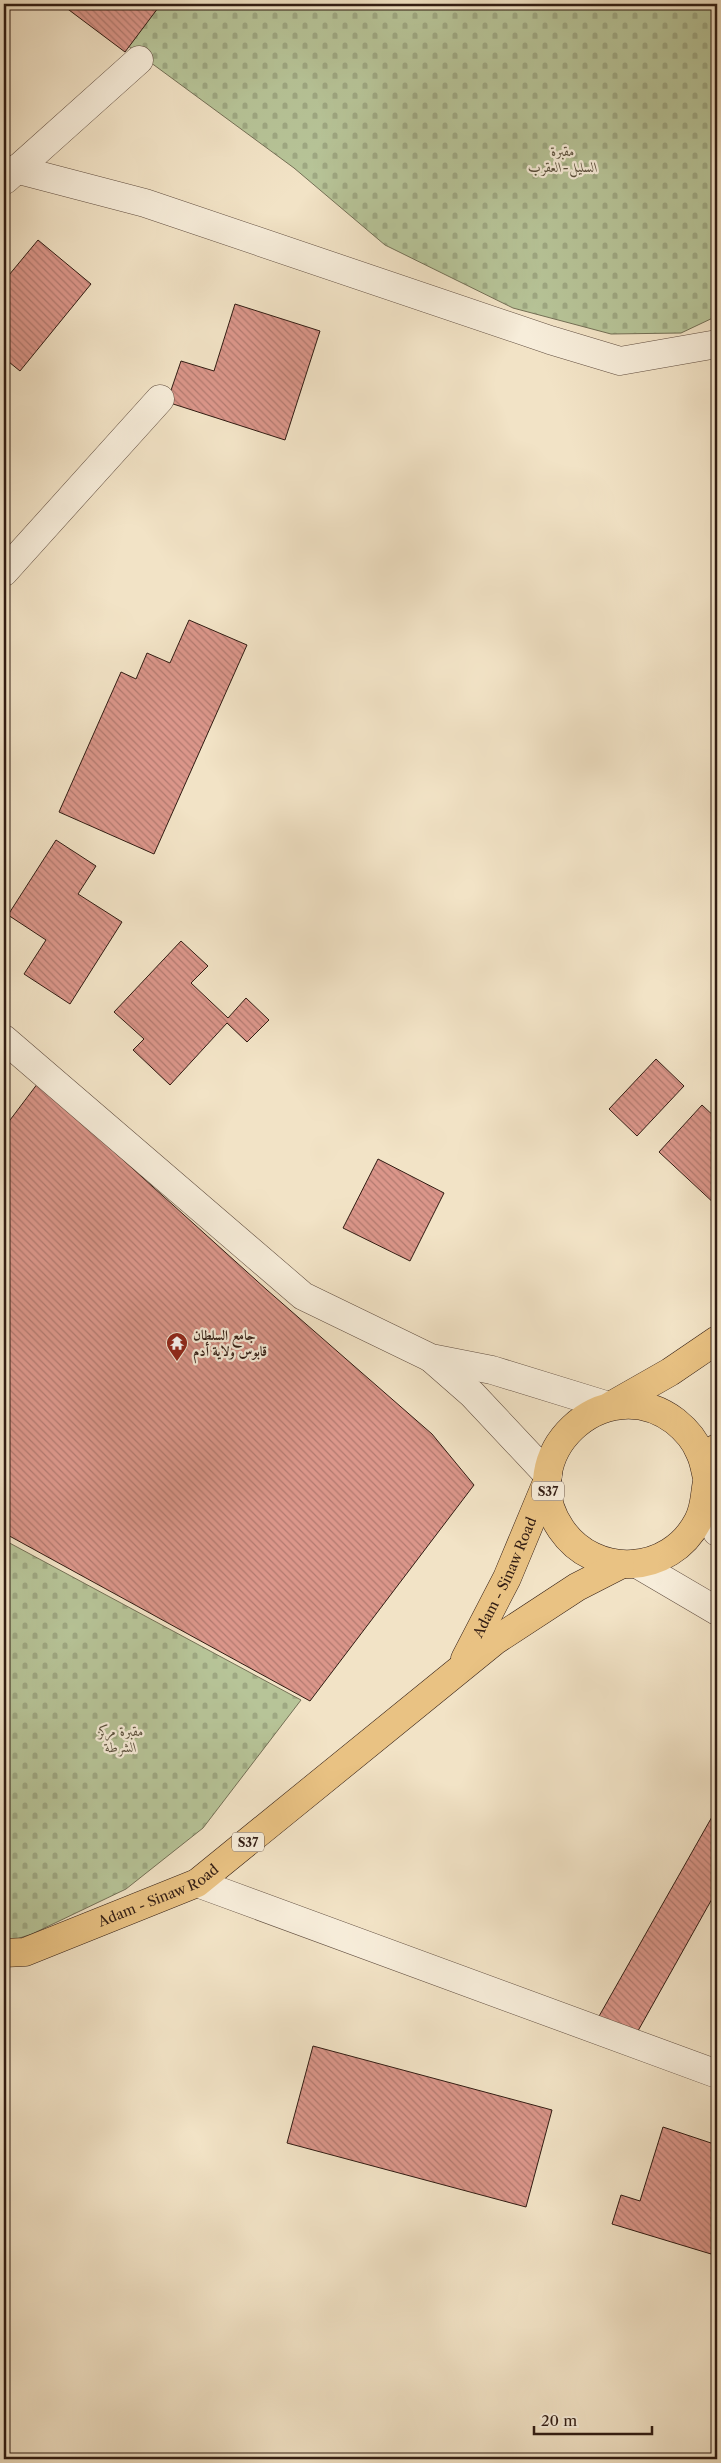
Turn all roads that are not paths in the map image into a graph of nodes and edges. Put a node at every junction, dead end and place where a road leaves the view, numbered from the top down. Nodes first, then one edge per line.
1 (139, 60) dead end
2 (10, 175) edge
3 (717, 344) edge
4 (160, 399) dead end
5 (4, 572) edge
6 (4, 1038) edge
7 (717, 1340) edge
8 (431, 1358) junction
9 (610, 1406) junction
10 (717, 1448) edge
11 (547, 1478) junction
12 (706, 1490) junction
13 (717, 1532) edge
14 (629, 1564) junction
15 (717, 1611) edge
16 (458, 1671) junction
17 (197, 1883) junction
18 (4, 1953) edge
19 (717, 2074) edge

1 - 2 street
2 - 3 street
4 - 5 street
6 - 8 street
7 - 9 main road, S37
8 - 9 street
8 - 11 street
9 - 11 main road, S37
9 - 12 main road, S37
10 - 12 main road, S37
11 - 14 main road, S37
11 - 16 main road, Adam - Sinaw Road / S37
12 - 13 street
12 - 14 main road, S37
14 - 15 street
14 - 16 main road, Adam - Sinaw Road / S37
16 - 17 main road, Adam - Sinaw Road / S37
17 - 18 main road, Adam - Sinaw Road / S37
17 - 19 street

